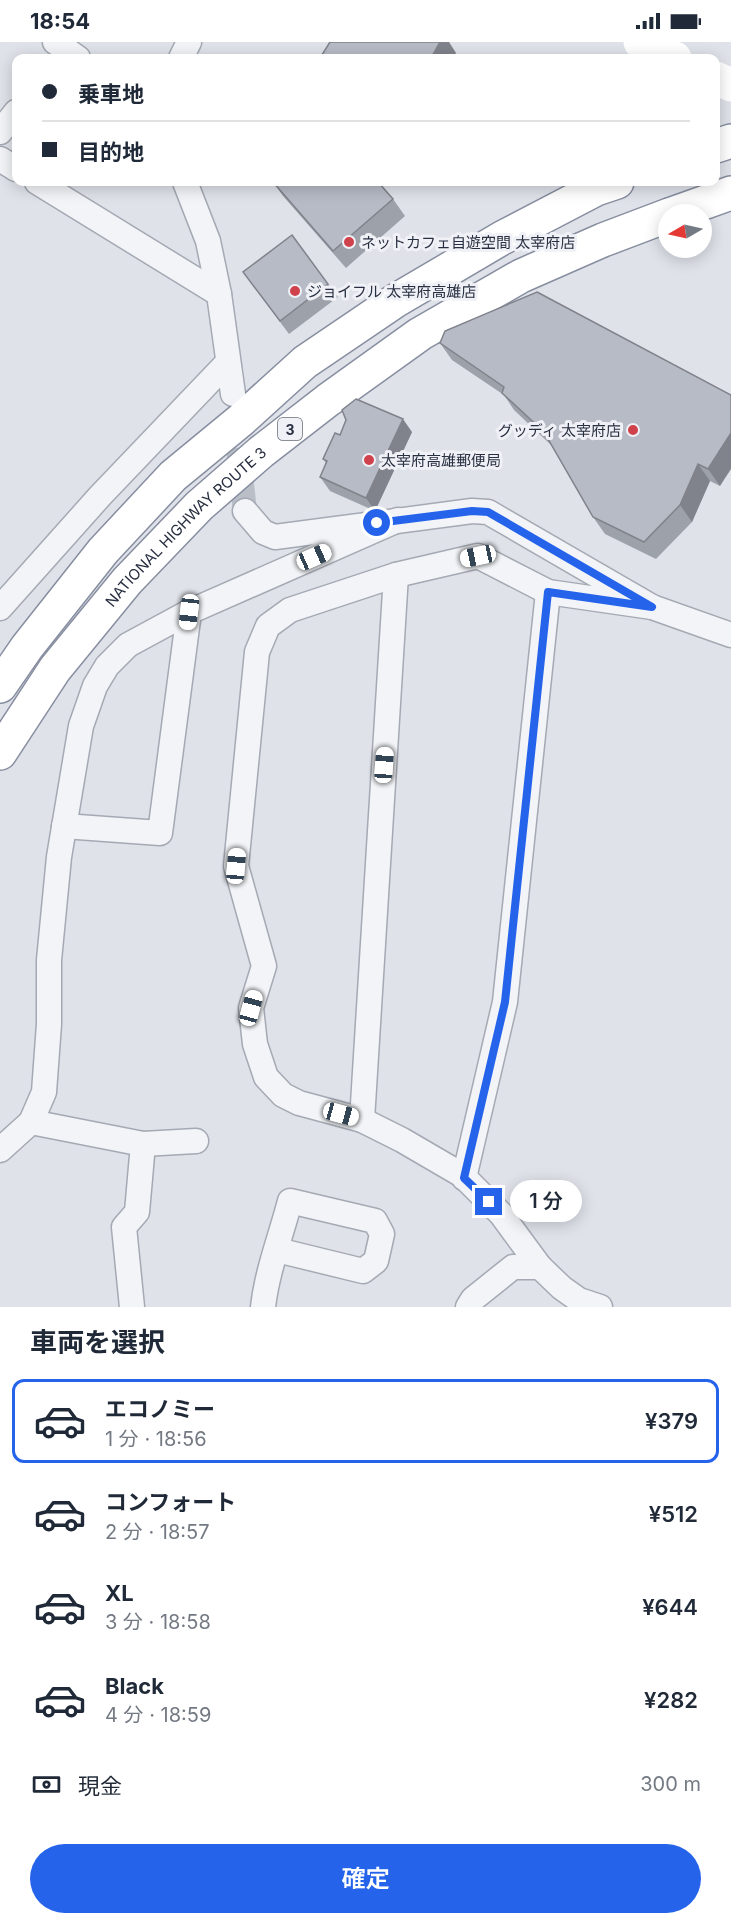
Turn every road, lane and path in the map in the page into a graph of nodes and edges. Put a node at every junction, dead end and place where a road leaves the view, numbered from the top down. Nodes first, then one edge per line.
1 (640, 42) edge
2 (666, 54) edge
3 (12, 117) edge
4 (0, 132) edge
5 (44, 186) edge
6 (187, 186) edge
7 (605, 186) edge
8 (731, 193) edge
9 (700, 204) edge
10 (658, 219) edge
11 (219, 294) junction
12 (228, 362) junction
13 (233, 394) tunnel mouth
14 (245, 511) tunnel mouth
15 (398, 520) junction
16 (396, 575) junction
17 (548, 592) junction
18 (652, 607) junction
19 (0, 608) edge
20 (189, 612) junction
21 (731, 635) edge
22 (0, 686) edge
23 (0, 753) edge
24 (64, 826) junction
25 (362, 1120) junction
26 (31, 1122) junction
27 (196, 1141) dead end
28 (143, 1144) junction
29 (0, 1150) edge
30 (464, 1178) junction
31 (276, 1250) dead end
32 (540, 1267) junction
33 (132, 1307) edge
34 (263, 1307) edge
35 (468, 1307) edge
36 (600, 1307) edge

1 - 2 main road
3 - 4 street
5 - 11 street
6 - 11 street
7 - 22 main road
8 - 9 main road, NATIONAL HIGHWAY ROUTE 3 / 3
10 - 23 main road, NATIONAL HIGHWAY ROUTE 3 / 3
11 - 12 street
12 - 13 street
12 - 19 street
14 - 15 street
15 - 18 street
15 - 20 street
16 - 17 street
16 - 25 street
16 - 25 street
17 - 18 street
17 - 30 street
18 - 21 street
20 - 24 street
20 - 24 street
24 - 26 street
25 - 30 street
26 - 28 street
26 - 29 street
27 - 28 street
28 - 33 street
30 - 32 street
31 - 34 street
32 - 35 street
32 - 36 street

